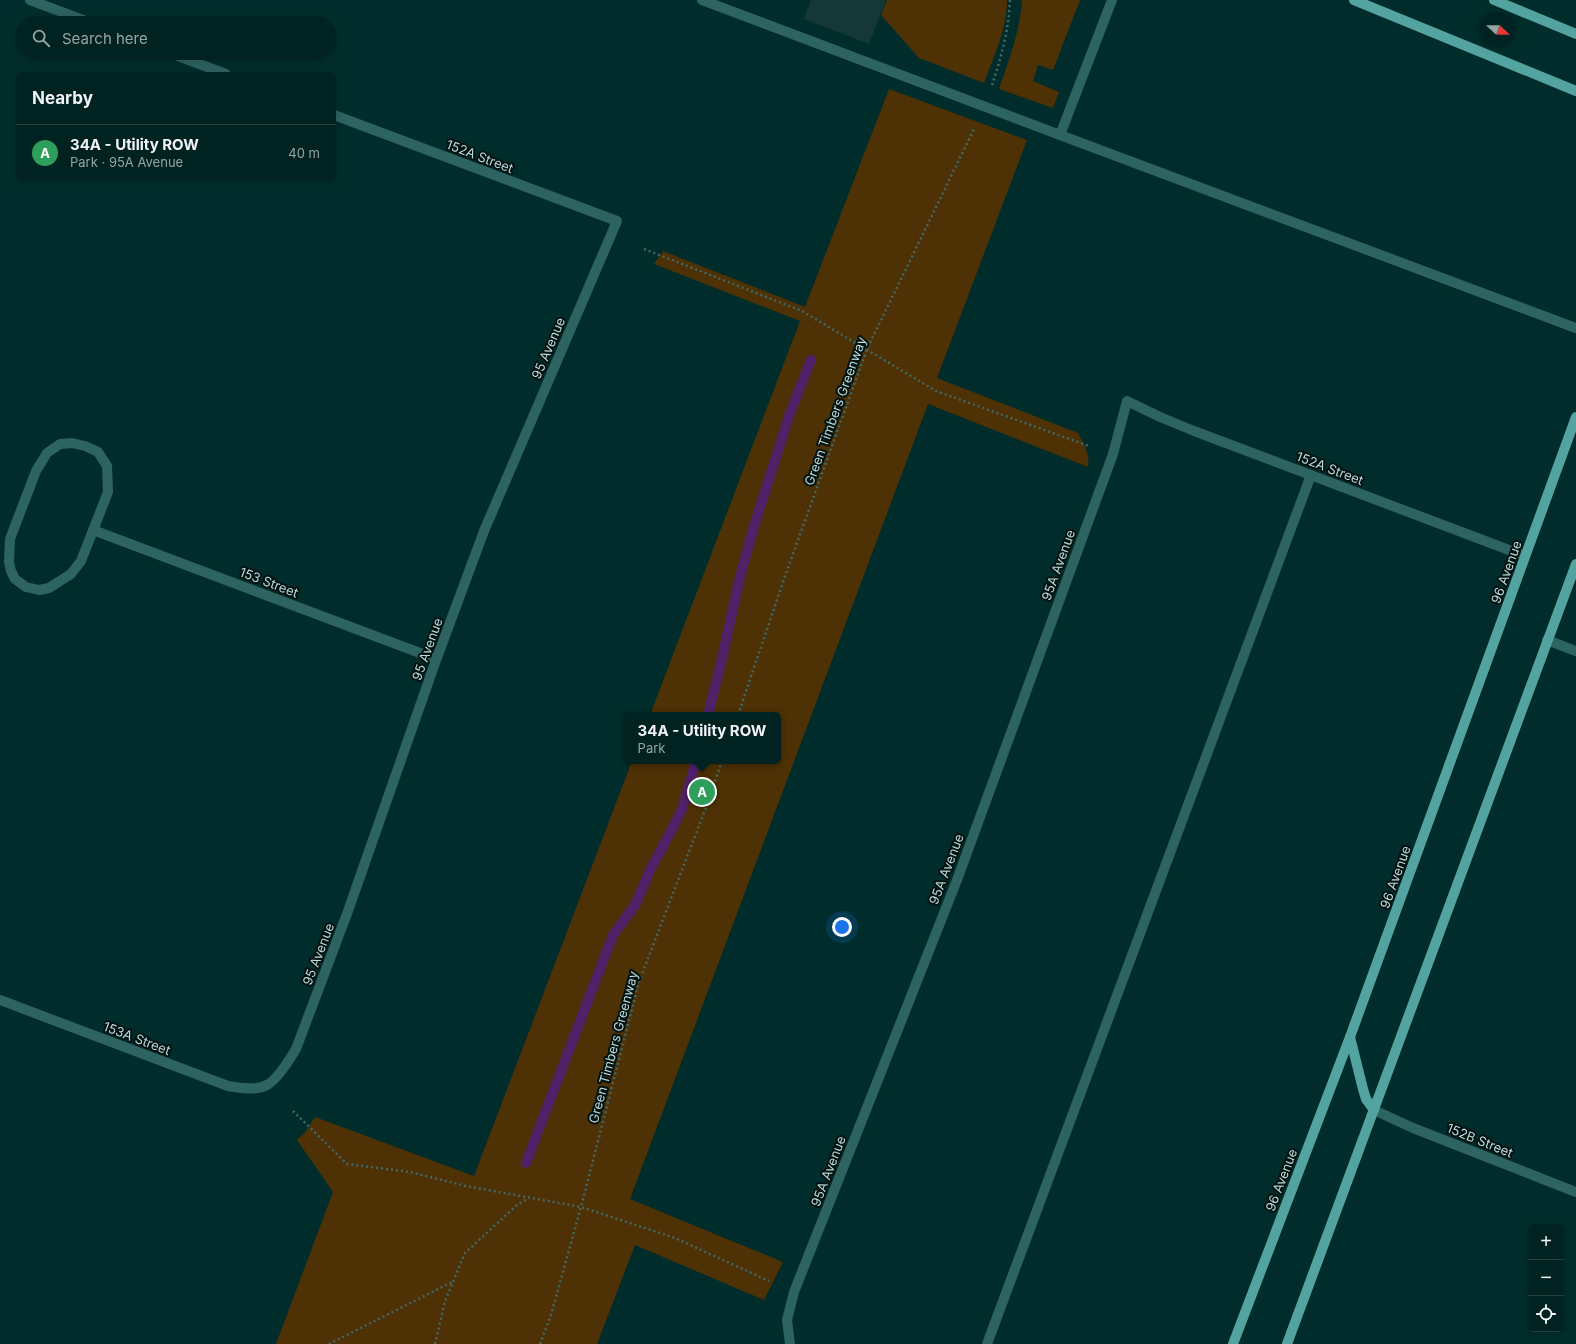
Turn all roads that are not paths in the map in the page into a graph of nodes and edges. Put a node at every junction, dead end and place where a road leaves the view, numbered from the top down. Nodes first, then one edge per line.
1 (30, 0) edge
2 (702, 0) edge
3 (1112, 0) edge
4 (1354, 0) edge
5 (1494, 0) edge
6 (72, 16) edge
7 (1576, 34) edge
8 (189, 60) edge
9 (221, 72) edge
10 (1576, 91) edge
11 (336, 115) edge
12 (1060, 135) junction
13 (617, 221) joint
14 (1576, 328) edge
15 (1126, 401) joint
16 (1576, 416) edge
17 (1311, 475) junction
18 (93, 530) junction
19 (1526, 556) junction
20 (1576, 564) edge
21 (1548, 640) junction
22 (1576, 651) edge
23 (436, 659) junction
24 (0, 1000) edge
25 (1350, 1037) junction
26 (267, 1085) joint
27 (1374, 1110) junction
28 (1576, 1192) edge
29 (790, 1344) edge
30 (987, 1344) edge
31 (1233, 1344) edge
32 (1287, 1344) edge

1 - 6 street
2 - 12 street
3 - 12 street
4 - 10 main road
5 - 7 main road
8 - 9 street
11 - 13 street, 152A Street
12 - 14 street
13 - 23 street, 95 Avenue
15 - 17 street, 152A Street
15 - 29 street, 95A Avenue
16 - 19 main road, 96 Avenue
17 - 19 street, 152A Street
17 - 30 street
18 - 18 street
18 - 23 street, 153 Street
19 - 25 main road, 96 Avenue
20 - 21 main road
21 - 22 street
21 - 27 main road
23 - 26 street, 95 Avenue
24 - 26 street, 153A Street
25 - 27 main road
25 - 31 main road, 96 Avenue
27 - 28 street, 152B Street
27 - 32 main road

